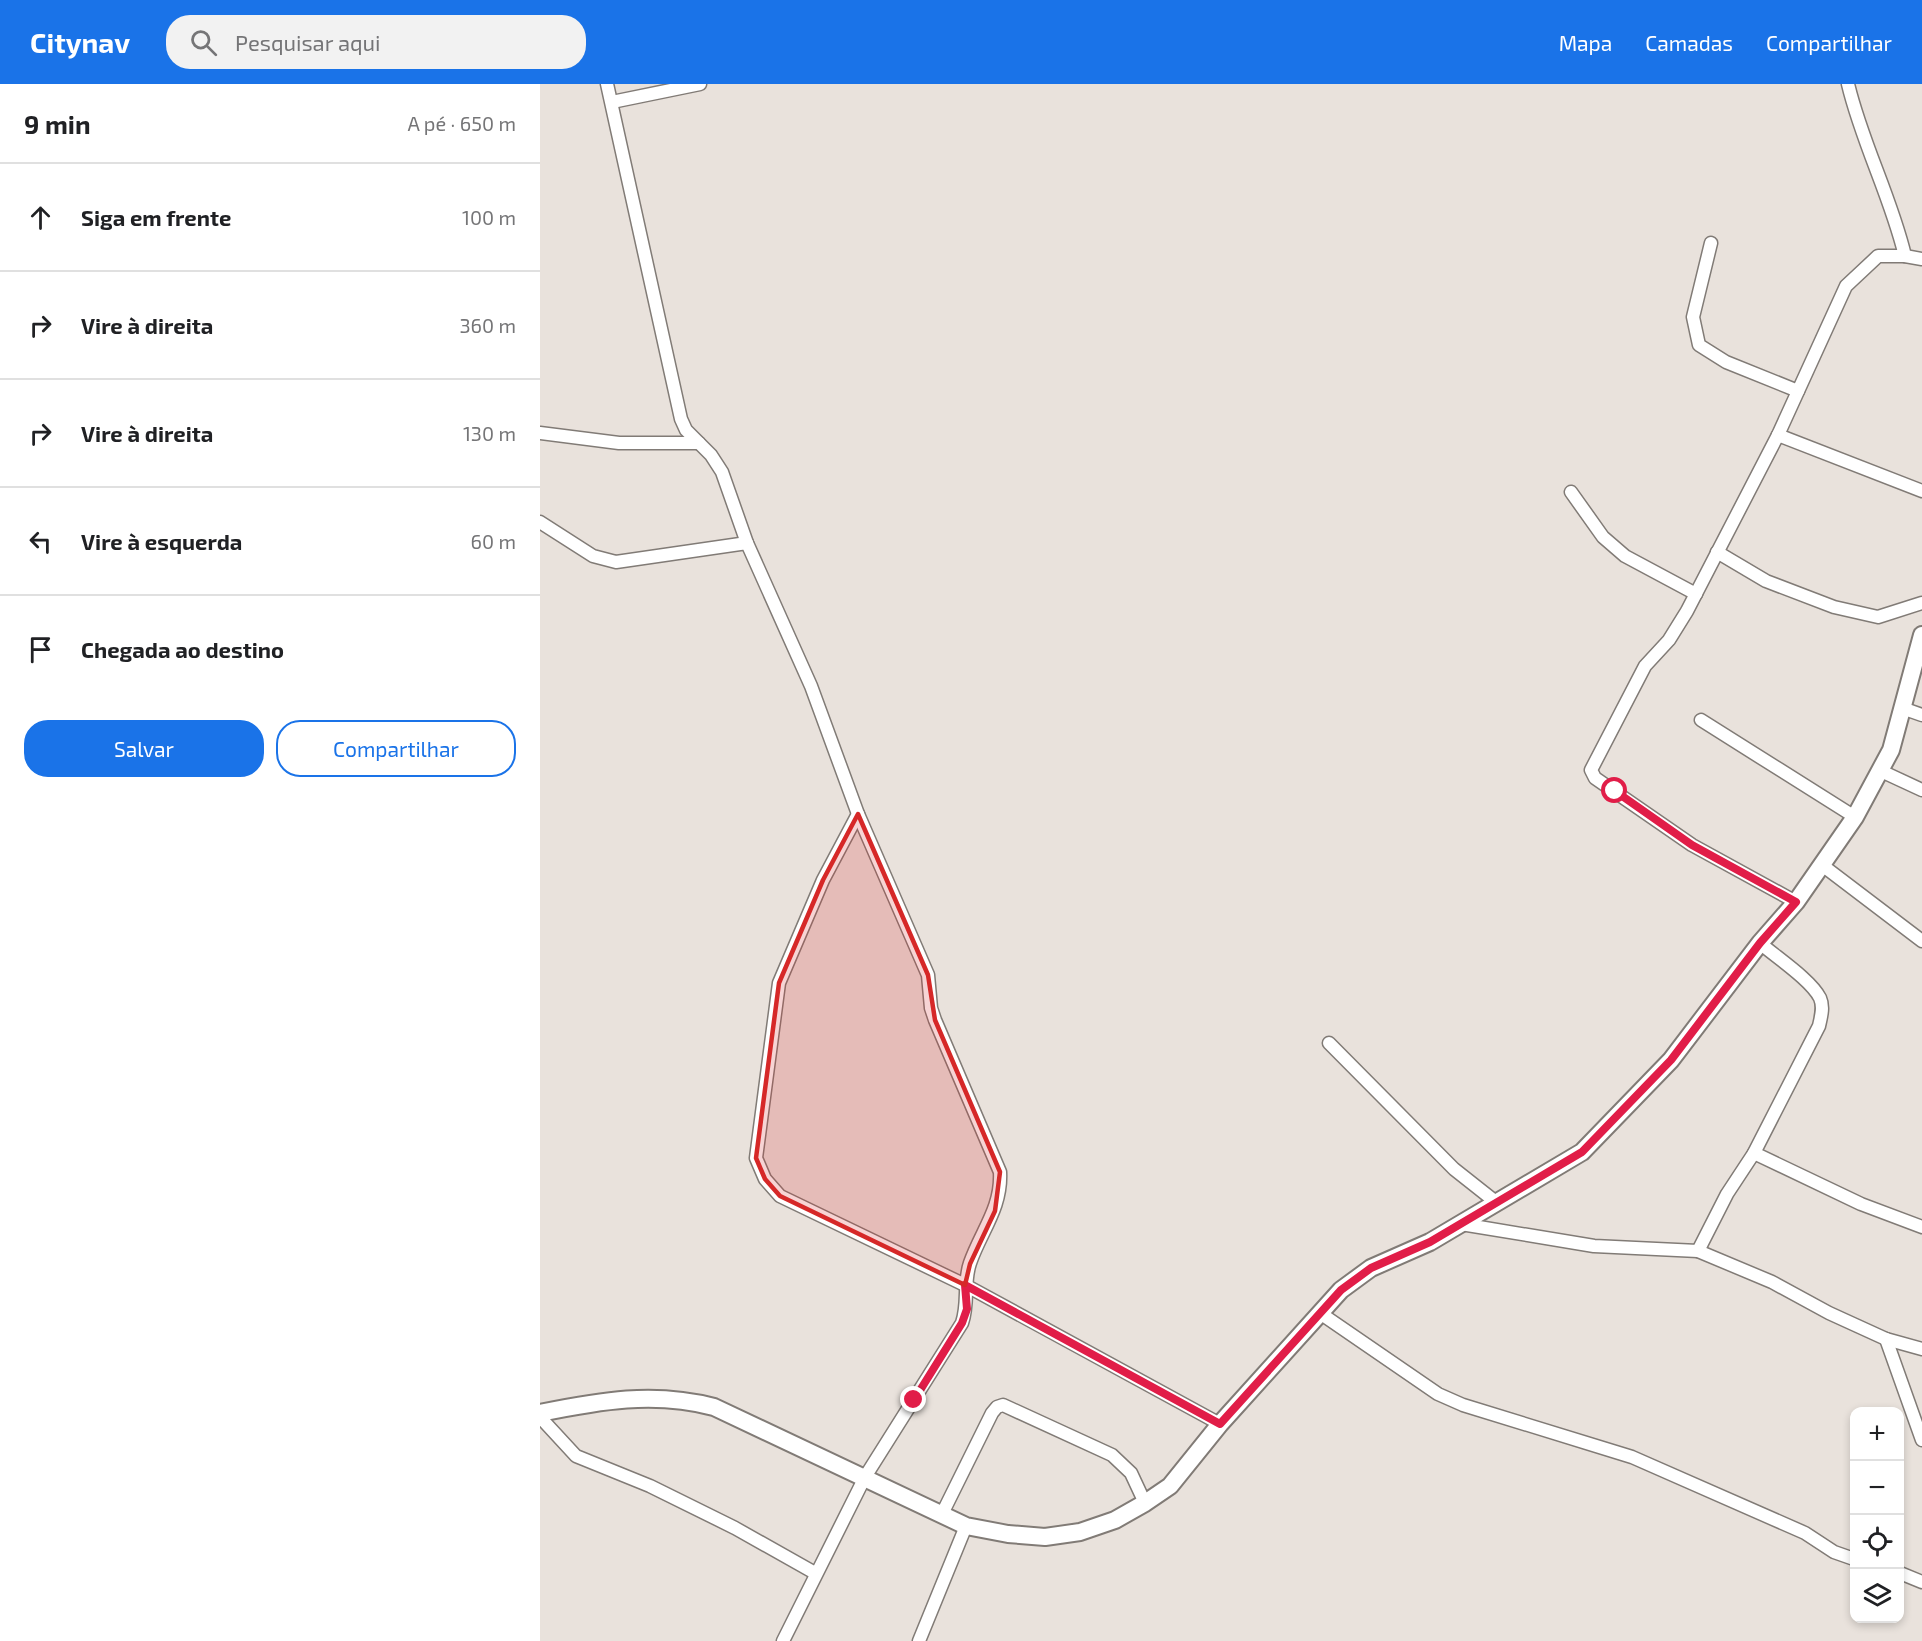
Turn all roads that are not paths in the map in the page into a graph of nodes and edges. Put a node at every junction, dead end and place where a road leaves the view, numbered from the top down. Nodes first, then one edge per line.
1 (607, 84) edge
2 (700, 84) edge
3 (1848, 84) edge
4 (612, 102) junction
5 (1711, 243) dead end
6 (1905, 256) junction
7 (1922, 259) edge
8 (1798, 391) junction
9 (540, 433) edge
10 (1778, 435) junction
11 (699, 443) junction
12 (1922, 491) edge
13 (1571, 492) dead end
14 (540, 522) edge
15 (747, 543) junction
16 (1717, 552) junction
17 (1696, 594) junction
18 (1922, 603) edge
19 (1922, 635) edge
20 (1902, 708) junction
21 (1922, 715) edge
22 (1701, 720) dead end
23 (1881, 771) junction
24 (1922, 790) edge
25 (858, 814) junction
26 (1855, 817) junction
27 (1822, 865) junction
28 (1796, 902) junction
29 (1922, 941) edge
30 (1760, 943) junction
31 (1329, 1043) dead end
32 (1754, 1153) junction
33 (1497, 1203) junction
34 (1461, 1224) junction
35 (1922, 1227) edge
36 (1698, 1251) junction
37 (965, 1285) junction
38 (1320, 1313) junction
39 (1886, 1339) junction
40 (1922, 1349) edge
41 (540, 1415) edge
42 (1220, 1424) junction
43 (1922, 1440) edge
44 (865, 1476) junction
45 (1145, 1503) junction
46 (942, 1514) junction
47 (966, 1526) junction
48 (1850, 1557) edge
49 (815, 1573) junction
50 (1904, 1575) edge
51 (1922, 1582) edge
52 (783, 1641) edge
53 (919, 1641) edge

1 - 4 street
2 - 4 street
3 - 6 street
4 - 11 street
5 - 8 street
6 - 7 street
6 - 8 street
8 - 10 street
9 - 11 street
10 - 12 street
10 - 16 street
11 - 15 street
13 - 17 street
14 - 15 street
15 - 25 street
16 - 17 street
16 - 18 street
17 - 28 street
19 - 20 street
20 - 21 street
20 - 23 street
22 - 26 street
23 - 24 street
23 - 26 street
25 - 37 street
25 - 37 street
26 - 27 street
27 - 28 street
27 - 29 street
28 - 30 street
30 - 32 street
30 - 33 street
31 - 33 street
32 - 35 street
32 - 36 street
33 - 34 street
34 - 36 street
34 - 38 street
36 - 39 street
37 - 42 street
37 - 44 street
38 - 42 street
38 - 48 street
39 - 40 street
39 - 43 street
41 - 44 street
41 - 49 street
42 - 45 street
44 - 46 street
44 - 49 street
45 - 46 street
45 - 47 street
46 - 47 street
47 - 53 street
49 - 52 street
50 - 51 street

